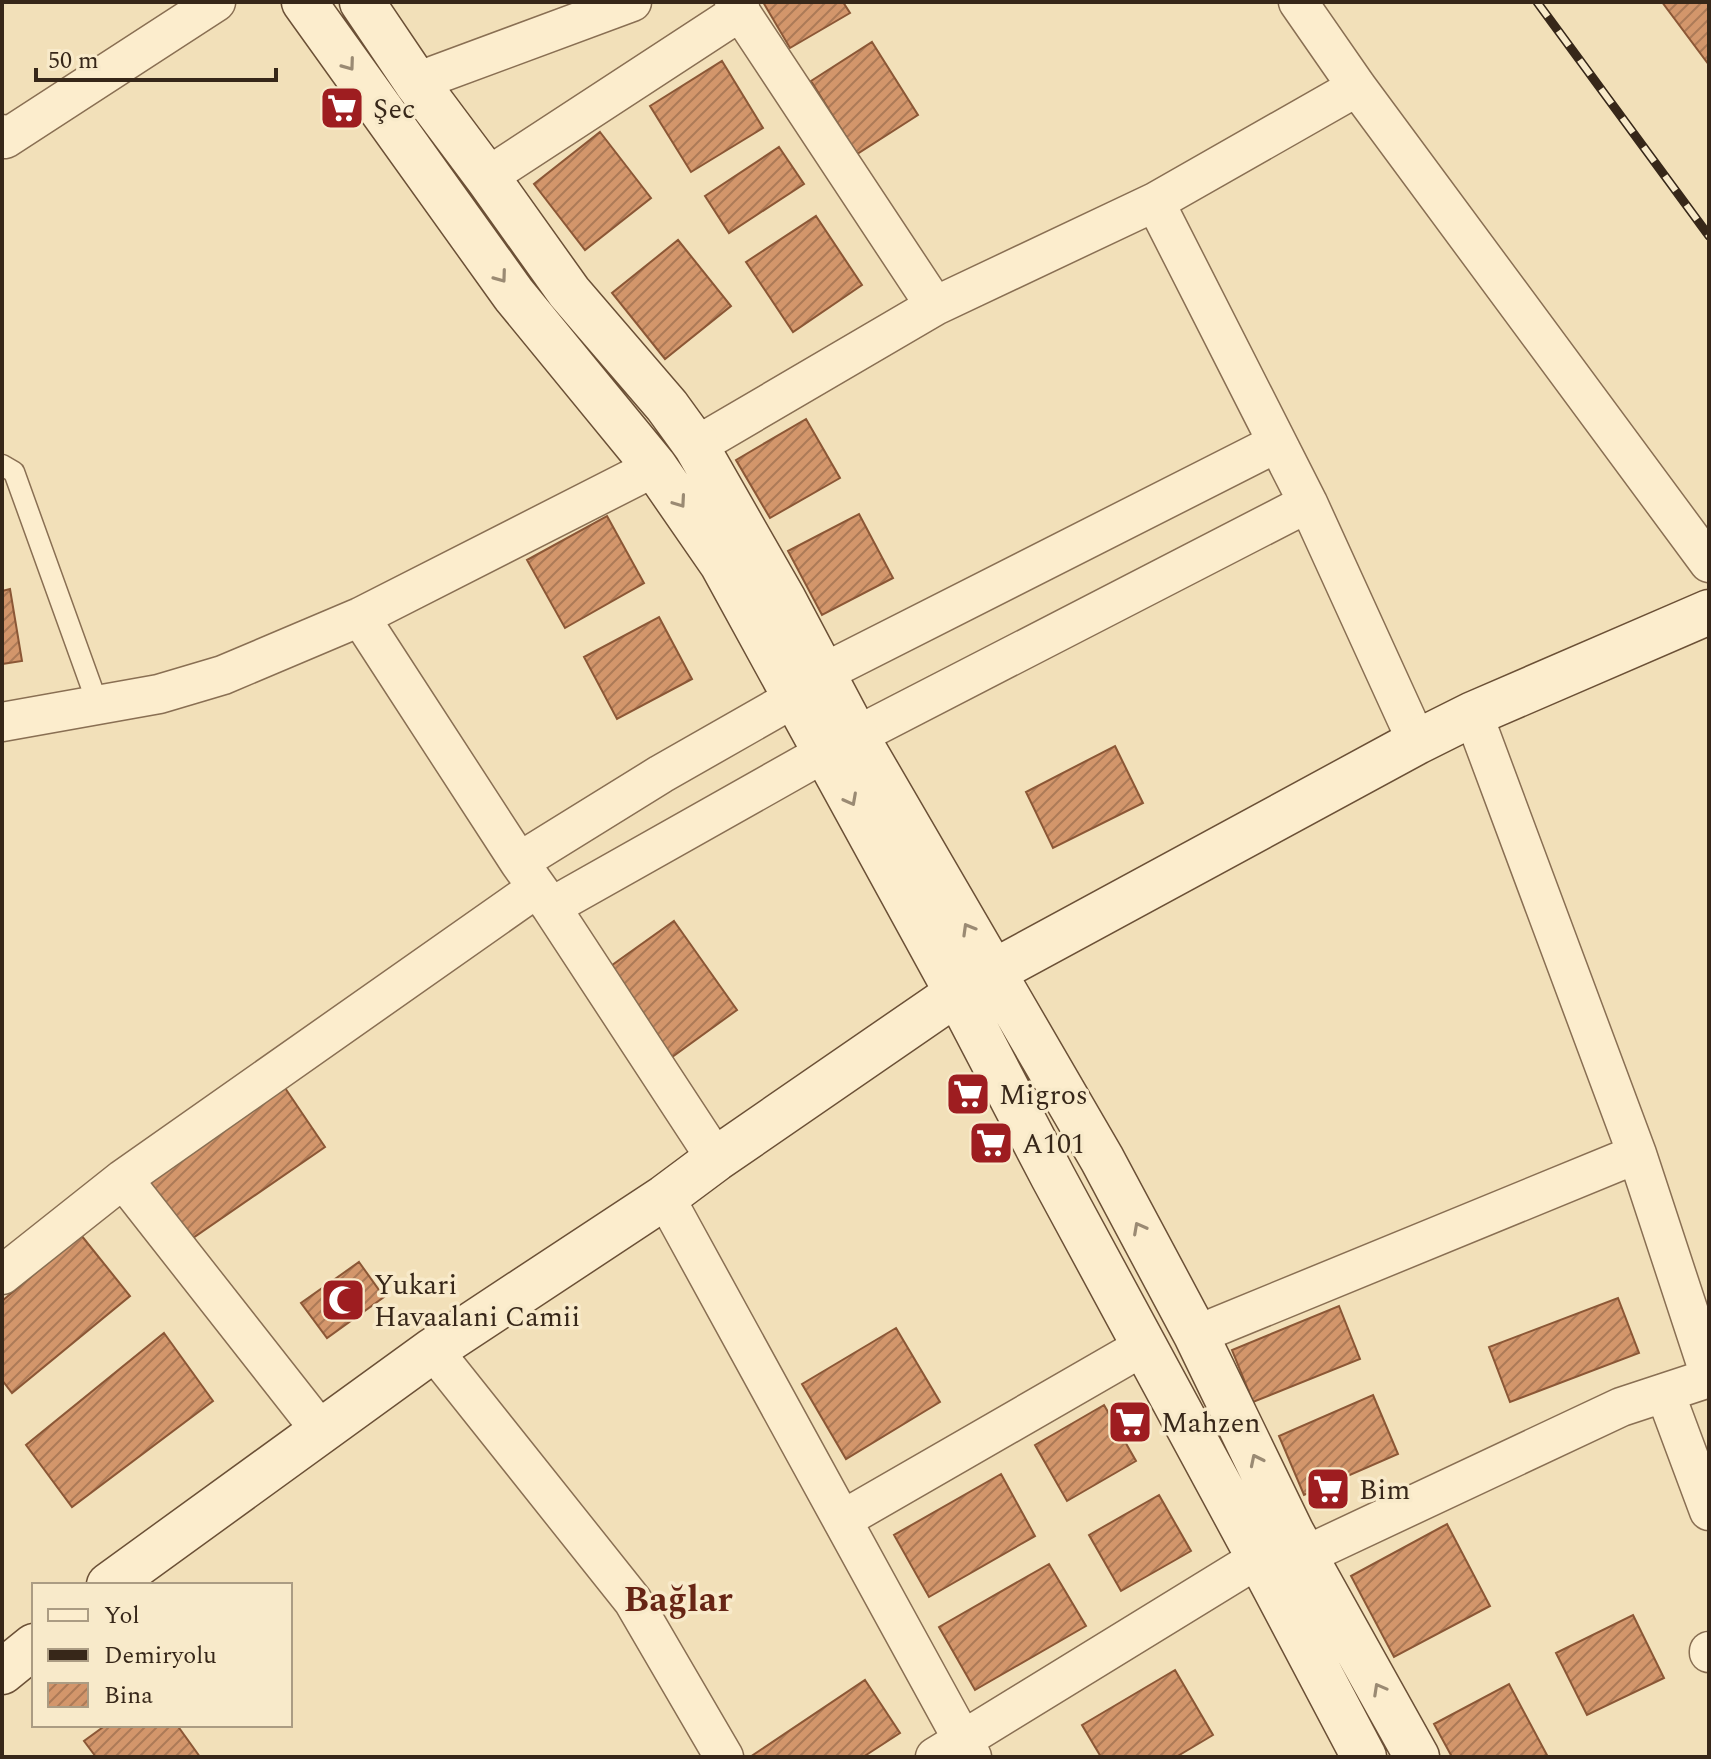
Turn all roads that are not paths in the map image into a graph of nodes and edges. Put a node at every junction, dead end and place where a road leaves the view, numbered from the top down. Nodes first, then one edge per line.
1 (216, 2) edge
2 (304, 2) edge
3 (362, 2) edge
4 (632, 2) edge
5 (1298, 2) edge
6 (737, 6) edge
7 (416, 82) junction
8 (1357, 87) junction
9 (2, 134) edge
10 (487, 177) junction
11 (1155, 202) junction
12 (935, 306) junction
13 (1277, 443) junction
14 (696, 446) junction
15 (2, 465) edge
16 (655, 467) junction
17 (1308, 503) junction
18 (1709, 563) edge
19 (1709, 612) edge
20 (360, 617) junction
21 (809, 685) junction
22 (98, 705) junction
23 (1473, 714) junction
24 (2, 722) edge
25 (1417, 742) junction
26 (841, 744) junction
27 (536, 886) junction
28 (993, 972) junction
29 (957, 993) junction
30 (1637, 1154) junction
31 (716, 1159) junction
32 (123, 1179) junction
33 (665, 1197) junction
34 (2, 1275) edge
35 (1697, 1293) edge
36 (1196, 1335) junction
37 (1144, 1346) junction
38 (433, 1350) junction
39 (1709, 1376) edge
40 (1665, 1393) junction
41 (321, 1431) junction
42 (1709, 1511) edge
43 (842, 1520) junction
44 (1304, 1556) junction
45 (1259, 1558) junction
46 (112, 1583) edge
47 (32, 1648) edge
48 (2, 1672) edge
49 (956, 1751) edge
50 (724, 1757) edge
51 (1364, 1757) edge
52 (1417, 1757) edge

1 - 9 street
2 -> 16 main road
3 - 7 main road
4 - 7 street
5 - 8 street
6 - 10 street
6 - 12 street
7 - 10 main road
8 - 11 street
8 - 18 street
10 - 14 main road
11 - 12 street
11 - 13 street
12 - 14 street
13 - 17 street
13 - 21 street
14 - 21 main road
15 - 22 lane
16 - 20 street
16 -> 21 main road
17 - 25 street
17 - 26 street
19 - 23 main road
20 - 22 street
20 - 27 street
21 - 26 main road
21 - 27 street
22 - 24 street
23 - 25 main road
23 - 30 street
25 - 28 main road
26 - 27 street
28 -> 26 main road
26 -> 29 main road
27 - 31 street
27 - 32 street
28 - 29 main road
36 -> 28 main road
29 - 31 main road
29 - 37 main road
30 - 35 street
30 - 36 street
31 - 33 main road
32 - 34 street
32 - 41 street
33 - 38 main road
33 - 43 street
35 - 39 street
44 -> 36 main road
37 - 43 street
37 - 45 main road
38 - 41 main road
38 - 50 street
39 - 40 street
40 - 42 street
40 - 44 street
41 - 46 main road
43 - 49 street
52 -> 44 main road
45 - 49 street
45 - 51 main road
47 - 48 main road

